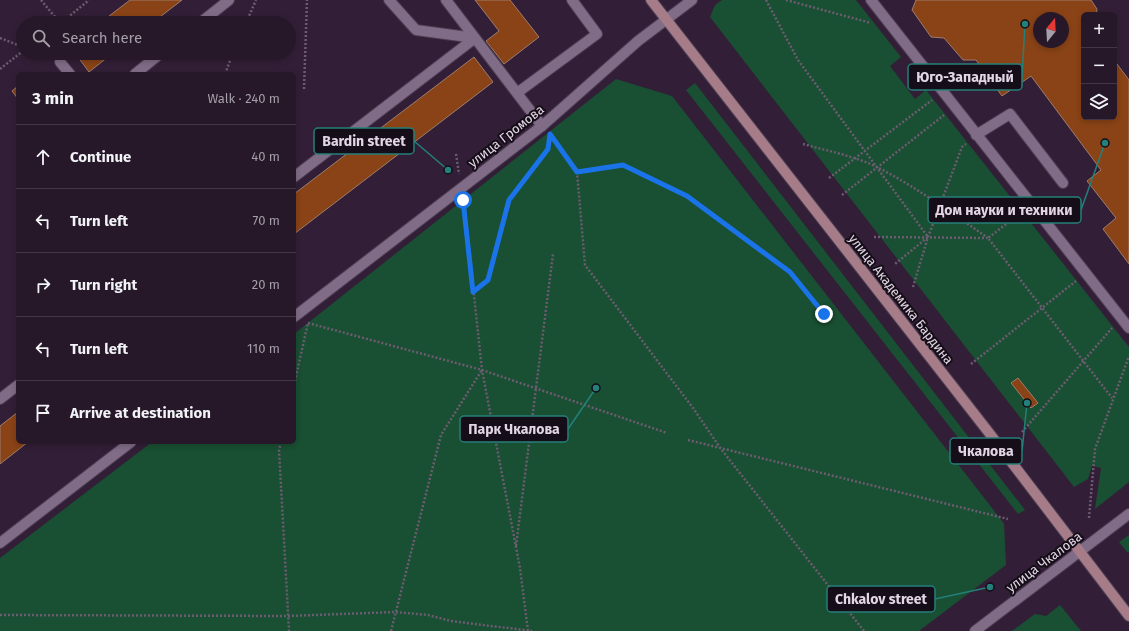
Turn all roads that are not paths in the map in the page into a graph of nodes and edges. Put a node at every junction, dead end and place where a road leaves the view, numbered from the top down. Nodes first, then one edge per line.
1 (229, 0) edge
2 (389, 0) edge
3 (446, 0) edge
4 (572, 0) edge
5 (651, 0) edge
6 (692, 0) edge
7 (871, 0) edge
8 (209, 16) edge
9 (666, 19) junction
10 (475, 38) junction
11 (153, 60) edge
12 (60, 62) dead end
13 (68, 72) edge
14 (138, 72) edge
15 (517, 93) junction
16 (542, 126) junction
17 (976, 134) junction
18 (296, 175) edge
19 (1063, 183) dead end
20 (298, 320) edge
21 (1129, 328) edge
22 (16, 387) edge
23 (0, 399) edge
24 (128, 444) edge
25 (1129, 514) edge
26 (0, 543) edge
27 (1080, 552) junction
28 (1129, 616) edge
29 (975, 631) edge

1 - 8 street
2 - 10 street
3 - 10 street
4 - 15 street
5 - 9 street, улица Академика Бардина
6 - 9 street, улица Громова
7 - 17 street
9 - 16 street, улица Громова
9 - 27 street, улица Академика Бардина
10 - 15 street
10 - 18 street
11 - 14 street
12 - 13 street
15 - 16 street
16 - 20 street, улица Громова
17 - 19 street
17 - 21 street
22 - 23 street
24 - 26 street
25 - 27 street, улица Чкалова
27 - 28 street, улица Академика Бардина
27 - 29 street, улица Чкалова

